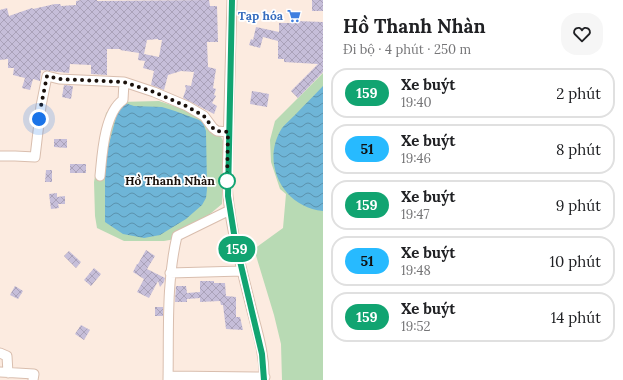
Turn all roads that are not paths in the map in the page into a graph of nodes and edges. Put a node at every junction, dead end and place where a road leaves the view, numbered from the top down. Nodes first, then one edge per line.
1 (232, 0) edge
2 (124, 82) junction
3 (228, 132) junction
4 (0, 156) edge
5 (100, 176) dead end
6 (230, 210) junction
7 (242, 271) junction
8 (170, 273) junction
9 (0, 353) edge
10 (4, 372) edge
11 (34, 375) edge
12 (168, 378) edge
13 (264, 378) edge

1 - 3 street
2 - 3 street
2 - 4 street
2 - 5 street
3 - 6 street
6 - 7 street
6 - 8 street
7 - 8 street
7 - 13 street
8 - 12 street
9 - 10 street
10 - 11 street
12 - 13 street

